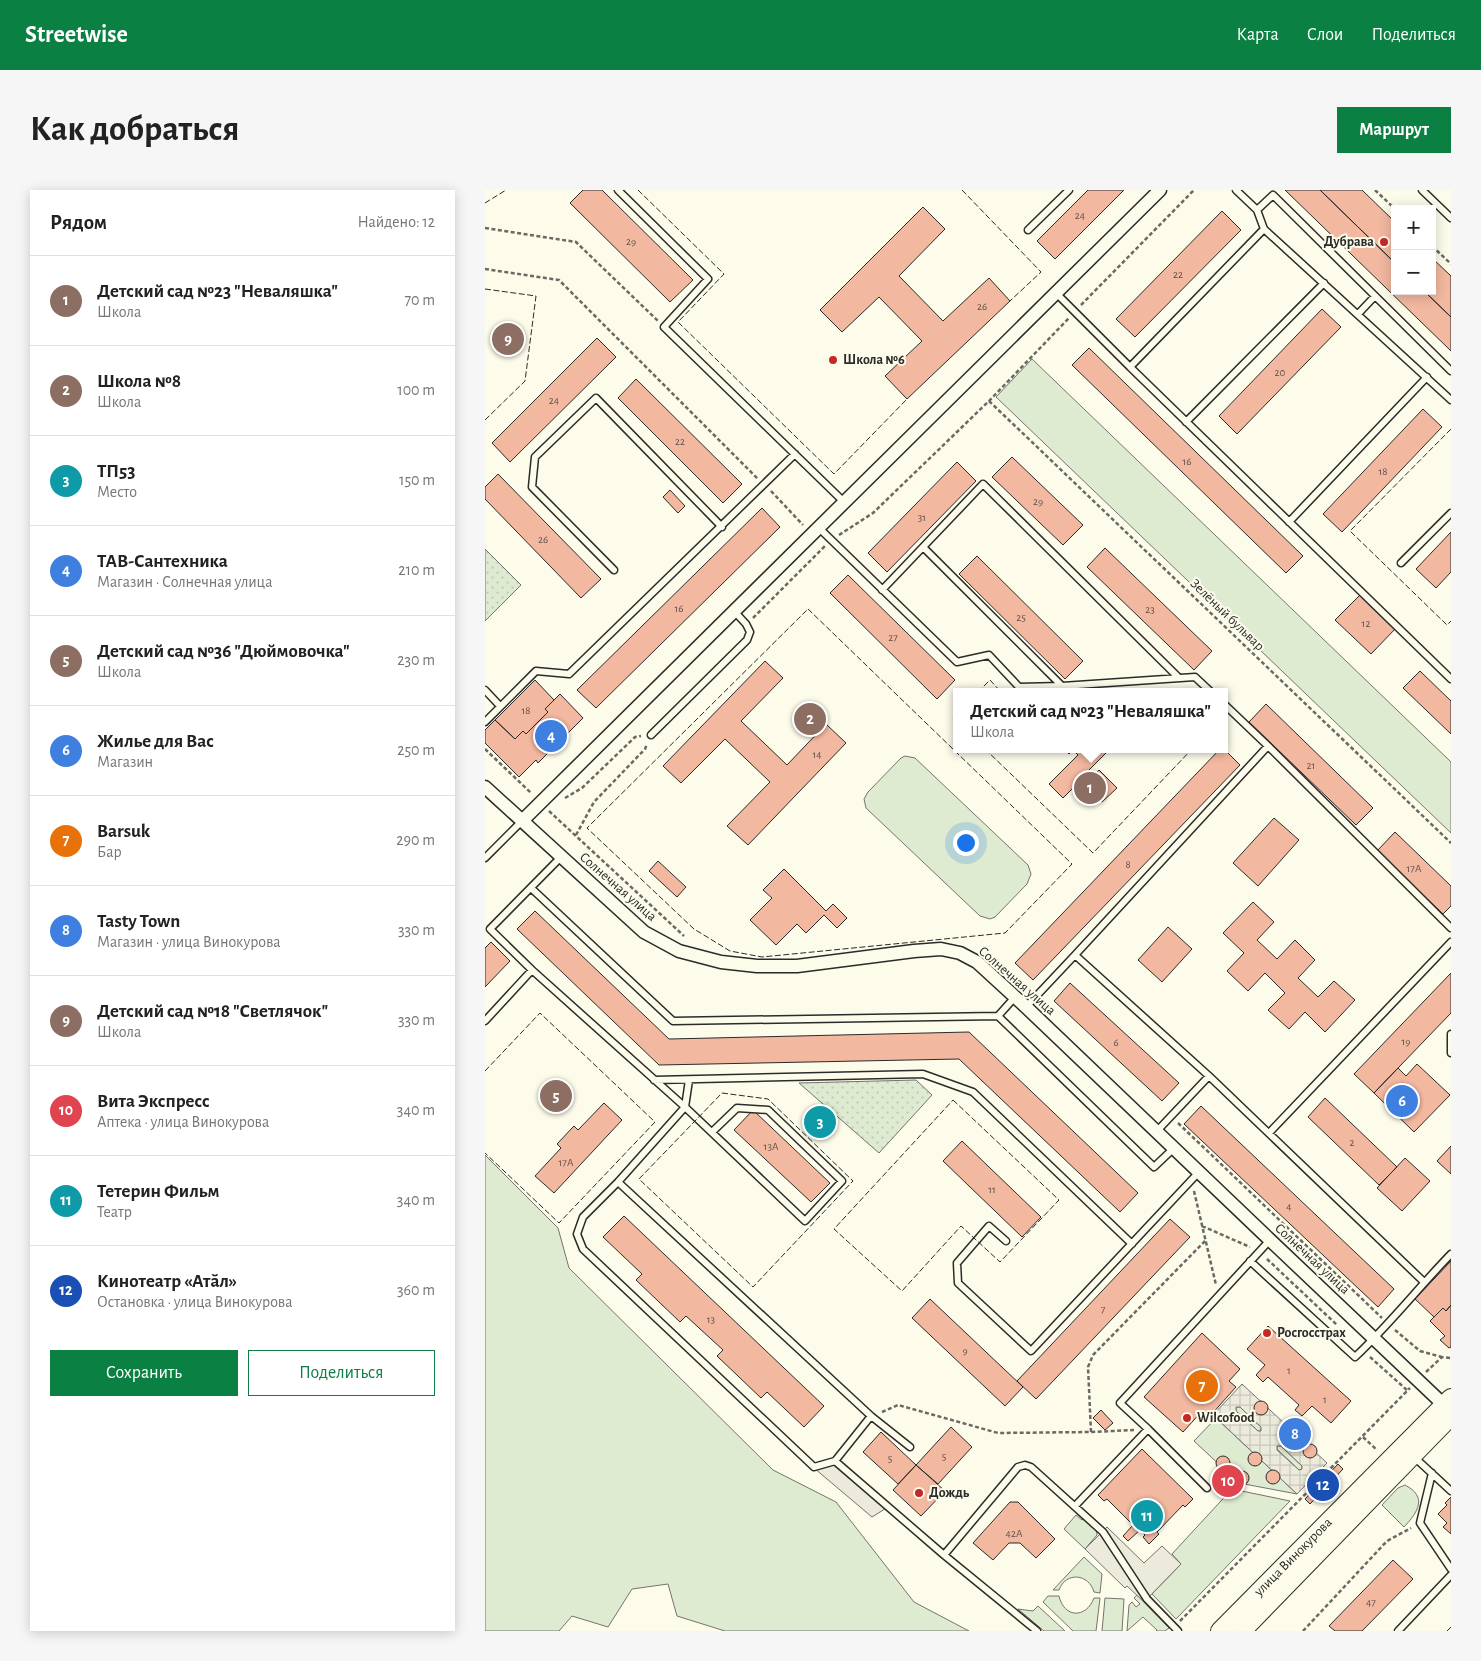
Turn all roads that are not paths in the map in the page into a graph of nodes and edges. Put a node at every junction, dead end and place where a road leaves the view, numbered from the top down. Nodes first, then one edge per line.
1 (618, 190) edge
2 (1069, 190) edge
3 (1160, 190) edge
4 (1236, 190) edge
5 (1422, 190) edge
6 (1257, 210) junction
7 (1451, 218) edge
8 (1264, 229) junction
9 (1028, 230) dead end
10 (1325, 284) junction
11 (1056, 293) junction
12 (1375, 296) junction
13 (1358, 314) junction
14 (1130, 367) junction
15 (1451, 371) edge
16 (1427, 377) junction
17 (1451, 400) edge
18 (1186, 422) junction
19 (795, 454) junction
20 (844, 502) junction
21 (1451, 513) edge
22 (1289, 522) junction
23 (722, 527) junction
24 (816, 531) junction
25 (923, 546) junction
26 (1401, 563) dead end
27 (614, 570) dead end
28 (881, 590) junction
29 (734, 611) junction
30 (1179, 678) junction
31 (1451, 679) edge
32 (1062, 686) junction
33 (1207, 688) edge
34 (485, 690) edge
35 (500, 706) junction
36 (1228, 708) edge
37 (485, 722) edge
38 (651, 735) road end
39 (1267, 746) junction
40 (485, 787) edge
41 (522, 821) junction
42 (561, 857) junction
43 (485, 858) edge
44 (531, 888) junction
45 (1451, 928) edge
46 (1451, 942) edge
47 (1075, 955) junction
48 (533, 970) junction
49 (1015, 997) junction
50 (1026, 1007) junction
51 (998, 1016) junction
52 (485, 1021) edge
53 (1451, 1034) edge
54 (1451, 1053) edge
55 (1209, 1076) junction
56 (654, 1080) junction
57 (689, 1080) junction
58 (685, 1107) junction
59 (1157, 1131) junction
60 (712, 1132) junction
61 (1269, 1133) junction
62 (1174, 1148) junction
63 (1195, 1176) junction
64 (617, 1182) junction
65 (1270, 1240) junction
66 (1006, 1241) dead end
67 (1132, 1244) junction
68 (1451, 1254) edge
69 (1250, 1261) junction
70 (1424, 1282) junction
71 (1374, 1339) junction
72 (1449, 1407) edge
73 (871, 1416) junction
74 (1148, 1429) junction
75 (910, 1447) dead end
76 (1407, 1451) junction
77 (835, 1461) junction
78 (1432, 1474) junction
79 (1207, 1488) dead end
80 (1451, 1491) edge
81 (1075, 1506) junction
82 (944, 1555) junction
83 (1451, 1569) edge
84 (1451, 1575) edge
85 (1176, 1629) edge
86 (1037, 1631) edge
87 (1219, 1631) edge
88 (1242, 1631) edge
89 (1398, 1631) edge

1 - 19 lane
2 - 9 lane
3 - 11 street
4 - 6 lane
5 - 7 lane
6 - 8 lane
6 - 12 lane
8 - 10 lane
8 - 14 lane
10 - 13 lane
10 - 18 lane
11 - 14 lane
11 - 20 street
12 - 13 lane
12 - 15 lane
13 - 16 lane
14 - 18 lane
16 - 17 lane
16 - 22 lane
18 - 22 lane
19 - 20 lane
19 - 23 lane
20 - 24 street
21 - 26 lane
22 - 31 lane
23 - 27 lane
23 - 35 lane
24 - 28 lane
24 - 29 street
25 - 28 lane
25 - 30 lane
25 - 32 lane
28 - 32 lane
29 - 38 lane
29 - 41 street
30 - 32 lane
30 - 33 lane
34 - 35 lane
35 - 37 lane
36 - 39 lane
39 - 45 lane
39 - 47 lane
40 - 41 street, Солнечная улица
41 - 42 street, Солнечная улица
41 - 43 lane
42 - 44 lane
42 - 49 street, Солнечная улица
44 - 48 lane
44 - 51 lane
46 - 61 lane
47 - 50 lane
47 - 55 lane
48 - 52 lane
48 - 56 lane
49 - 50 street, Солнечная улица
49 - 51 lane
50 - 59 street, Солнечная улица
51 - 62 lane
53 - 54 lane
55 - 59 lane
55 - 61 lane
56 - 57 lane
56 - 58 lane
57 - 58 lane
57 - 67 lane
58 - 60 lane
58 - 64 lane
59 - 62 street, Солнечная улица
60 - 60 lane
61 - 70 lane
62 - 63 street, Солнечная улица
63 - 65 street, Солнечная улица
63 - 67 lane
64 - 73 lane
64 - 77 lane
65 - 69 lane
65 - 71 street, Солнечная улица
66 - 67 lane
68 - 70 lane
69 - 71 lane
69 - 74 lane
70 - 71 lane
71 - 72 street, Солнечная улица
72 - 76 main road, улица Винокурова
73 - 75 lane
73 - 77 lane
74 - 79 lane
74 - 81 lane
76 - 78 lane
76 - 87 main road, улица Винокурова
76 - 88 main road, улица Винокурова
77 - 82 lane
78 - 80 lane
78 - 83 lane
81 - 82 lane
81 - 85 lane
82 - 86 lane
84 - 89 lane

